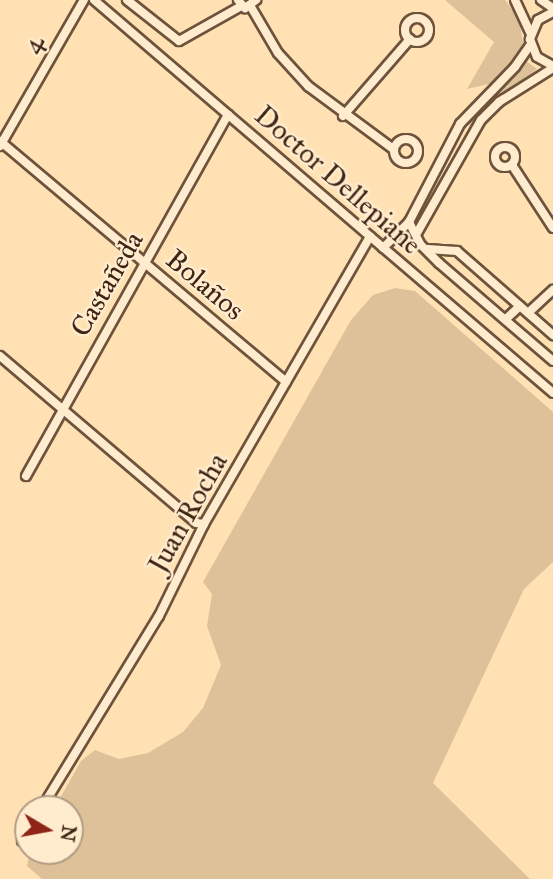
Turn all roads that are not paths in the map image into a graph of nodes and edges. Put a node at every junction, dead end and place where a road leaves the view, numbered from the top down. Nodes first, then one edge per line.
1 (84, 0) edge
2 (94, 0) edge
3 (127, 0) edge
4 (515, 0) edge
5 (541, 0) edge
6 (239, 3) edge
7 (253, 4) edge
8 (553, 10) edge
9 (531, 34) junction
10 (410, 39) dead end
11 (531, 44) junction
12 (553, 67) edge
13 (229, 115) junction
14 (343, 116) junction
15 (460, 124) junction
16 (472, 131) junction
17 (1, 143) edge
18 (393, 149) dead end
19 (512, 165) dead end
20 (409, 222) junction
21 (553, 228) edge
22 (417, 233) junction
23 (370, 236) junction
24 (383, 248) junction
25 (428, 249) junction
26 (145, 264) junction
27 (553, 290) edge
28 (520, 306) junction
29 (529, 314) junction
30 (506, 319) junction
31 (518, 330) junction
32 (553, 335) edge
33 (0, 356) edge
34 (553, 361) edge
35 (286, 382) junction
36 (553, 393) edge
37 (63, 409) junction
38 (26, 476) dead end
39 (204, 524) junction
40 (50, 795) edge

1 - 17 street, 4
2 - 13 street, Doctor Dellepiane
3 - 6 street
4 - 9 street
5 - 8 street
6 - 7 street
7 - 14 street
8 - 9 street
9 - 11 street
10 - 14 street
11 - 12 street
11 - 15 street
12 - 16 street
13 - 23 street, Doctor Dellepiane
13 - 26 street, Castañeda
14 - 18 street
15 - 16 street
15 - 20 street
16 - 22 street
17 - 26 street, Bolaños
19 - 21 street
20 - 22 street
20 - 24 street
22 - 25 street
23 - 24 street, Doctor Dellepiane
23 - 35 street, Juan Rocha
24 - 36 street, Doctor Dellepiane
25 - 28 street
25 - 30 street
26 - 35 street, Bolaños
26 - 37 street, Castañeda
27 - 29 street
28 - 29 street
28 - 30 street
29 - 31 street
29 - 32 street
30 - 31 street
31 - 34 street
33 - 37 street
35 - 39 street, Juan Rocha
37 - 38 street, Castañeda
37 - 39 street
39 - 40 street, Juan Rocha

